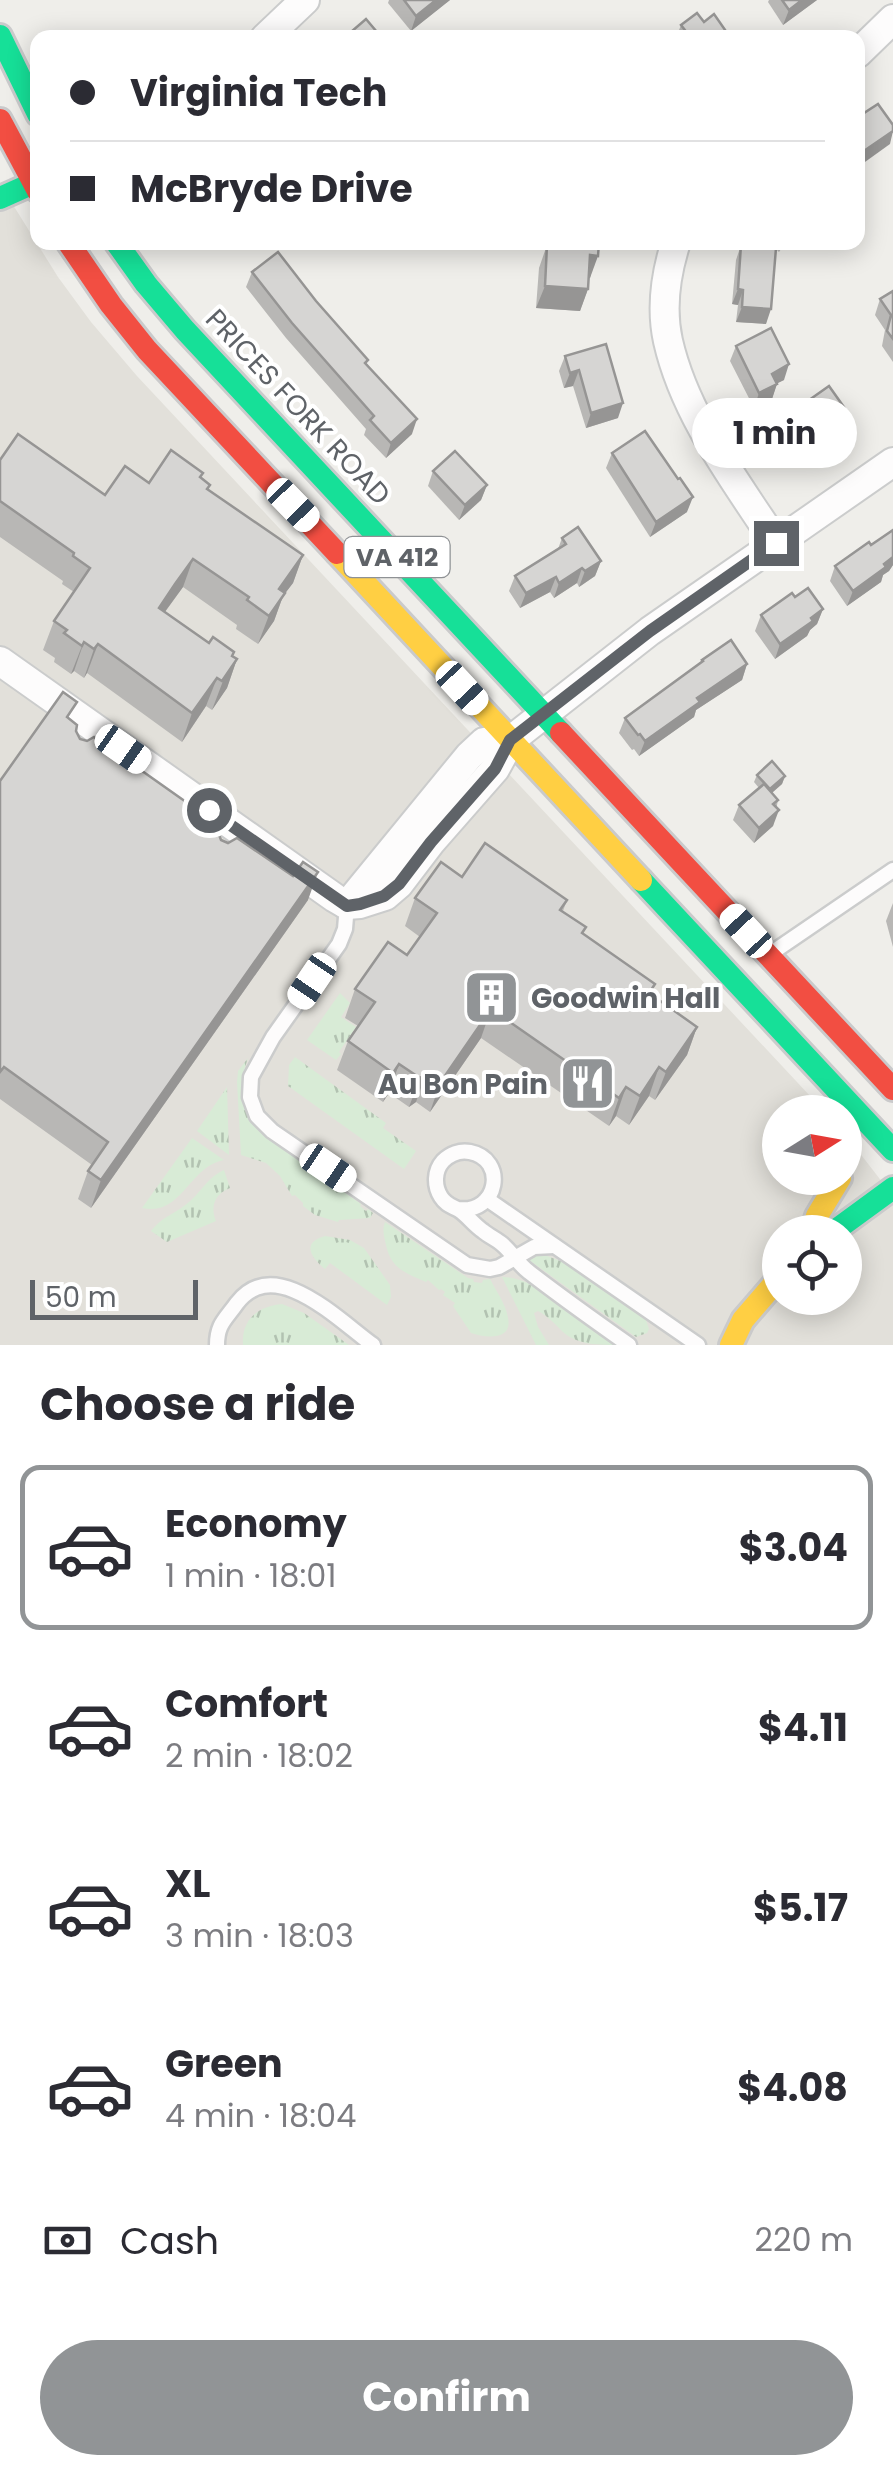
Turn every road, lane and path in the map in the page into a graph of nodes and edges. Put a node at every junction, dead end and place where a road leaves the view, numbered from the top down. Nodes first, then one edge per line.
1 (305, 0) edge
2 (893, 19) edge
3 (273, 30) edge
4 (0, 36) edge
5 (865, 46) edge
6 (30, 98) edge
7 (0, 120) edge
8 (30, 174) edge
9 (30, 187) edge
10 (0, 198) edge
11 (74, 250) edge
12 (122, 250) edge
13 (674, 250) edge
14 (893, 462) edge
15 (776, 543) junction
16 (0, 661) edge
17 (544, 715) junction
18 (510, 740) junction
19 (893, 870) edge
20 (347, 906) junction
21 (768, 956) junction
22 (811, 1062) junction
23 (893, 1089) edge
24 (829, 1095) edge
25 (893, 1150) edge
26 (893, 1188) edge
27 (488, 1200) junction
28 (458, 1210) junction
29 (856, 1215) edge
30 (554, 1246) junction
31 (515, 1258) junction
32 (762, 1298) edge
33 (217, 1345) edge
34 (373, 1345) edge
35 (628, 1345) edge
36 (698, 1345) edge
37 (731, 1345) edge

1 - 3 street
2 - 5 street
4 - 6 main road
7 - 8 main road
9 - 10 main road
11 - 18 main road, VA 412
12 - 17 main road, PRICES FORK ROAD / VA 412
13 - 15 street
14 - 15 street
15 - 17 street
16 - 20 street
17 - 18 street
17 - 21 main road, PRICES FORK ROAD / VA 412
18 - 20 street
18 - 22 main road, VA 412
19 - 21 lane
20 - 31 lane
21 - 23 main road, PRICES FORK ROAD / VA 412
22 - 24 main road
22 - 25 main road, VA 412
26 - 29 main road
27 - 28 lane
27 - 28 lane
27 - 30 lane
28 - 31 lane
30 - 31 lane
30 - 36 lane
31 - 35 lane
32 - 37 main road
33 - 34 lane

